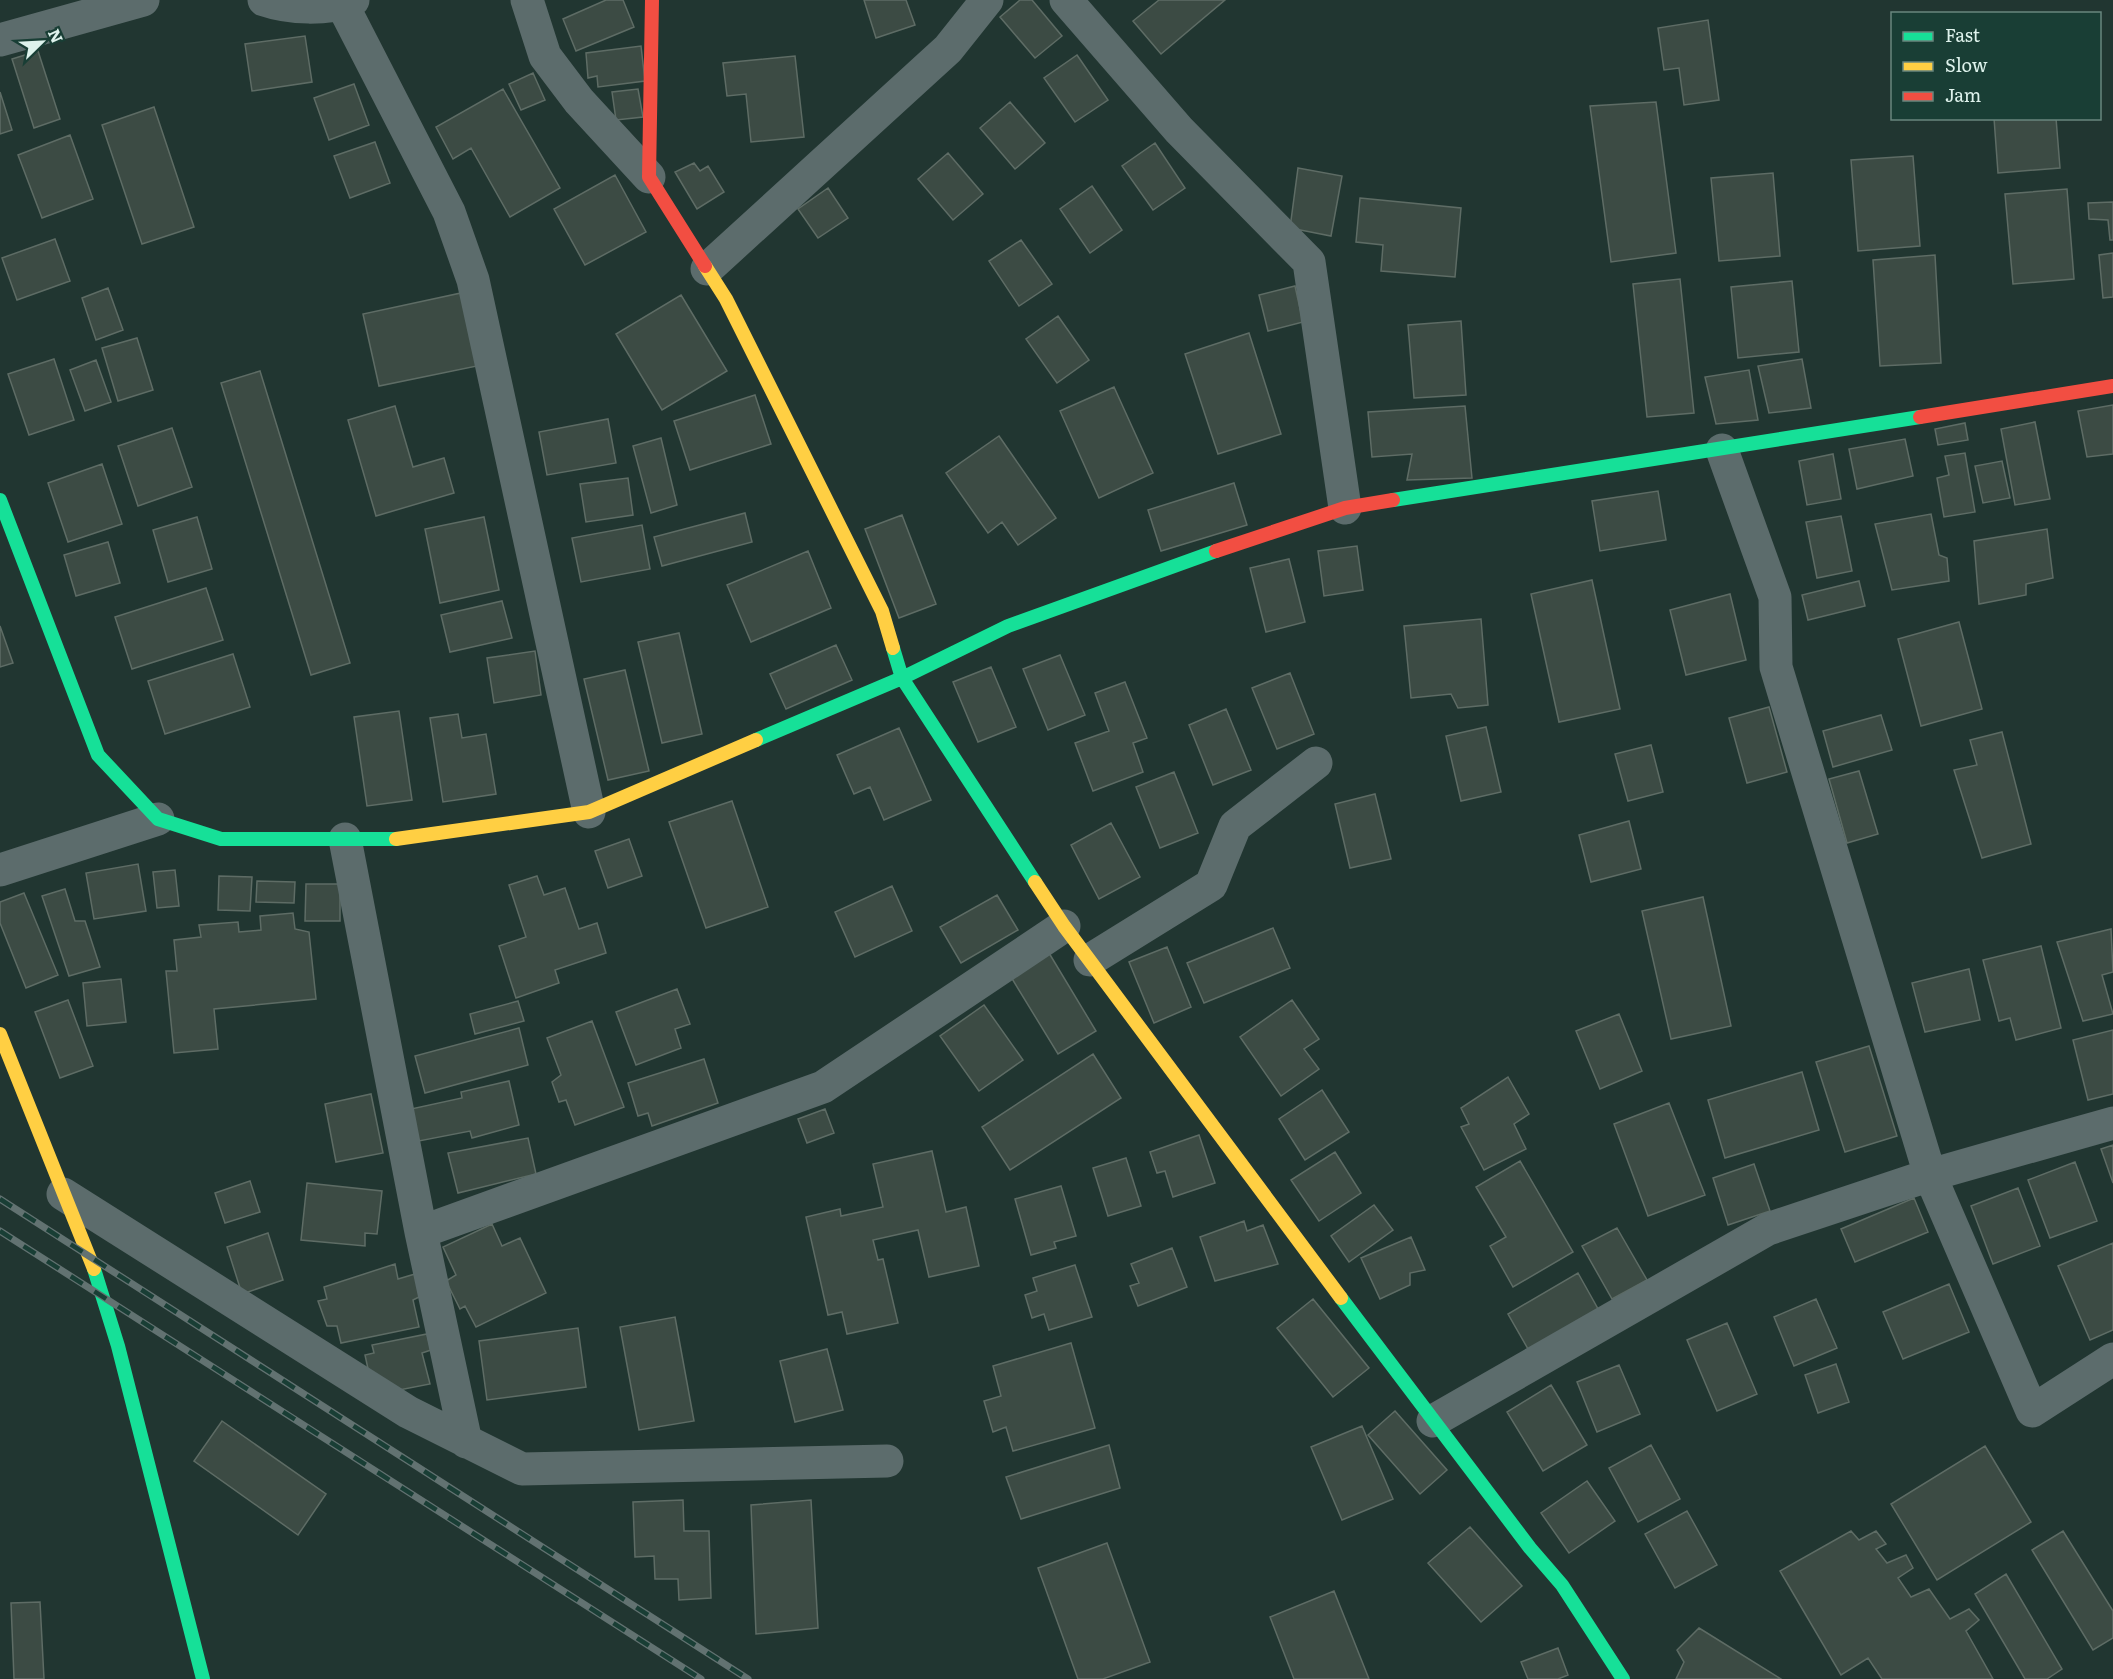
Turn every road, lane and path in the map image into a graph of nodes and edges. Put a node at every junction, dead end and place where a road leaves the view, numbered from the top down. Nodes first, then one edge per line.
1 (143, 0) edge
2 (264, 0) edge
3 (527, 0) edge
4 (652, 0) edge
5 (987, 0) edge
6 (1066, 0) edge
7 (347, 2) edge
8 (0, 40) edge
9 (649, 177) junction
10 (707, 269) junction
11 (2113, 386) edge
12 (1722, 450) junction
13 (0, 500) edge
14 (1345, 508) junction
15 (902, 678) junction
16 (1316, 763) dead end
17 (589, 812) junction
18 (158, 819) junction
19 (345, 839) junction
20 (0, 870) edge
21 (1064, 926) junction
22 (1090, 960) junction
23 (0, 1034) edge
24 (2113, 1123) edge
25 (1930, 1175) junction
26 (63, 1194) junction
27 (421, 1232) junction
28 (2113, 1359) edge
29 (1433, 1421) junction
30 (466, 1442) junction
31 (887, 1461) dead end
32 (203, 1679) edge
33 (1623, 1679) edge

1 - 8 street
2 - 7 street
3 - 9 street
4 - 9 street
5 - 10 street
6 - 14 street
7 - 17 street
9 - 10 street
10 - 15 street
11 - 12 street
12 - 14 street
12 - 25 street
13 - 18 street
14 - 15 street
15 - 17 street
15 - 21 street
16 - 22 street
17 - 19 street
18 - 19 street
18 - 20 street
19 - 27 street
21 - 22 street
21 - 27 street
22 - 29 street
23 - 26 street
24 - 25 street
25 - 28 street
25 - 29 street
26 - 30 street
26 - 32 street
27 - 30 street
29 - 33 street
30 - 31 street

